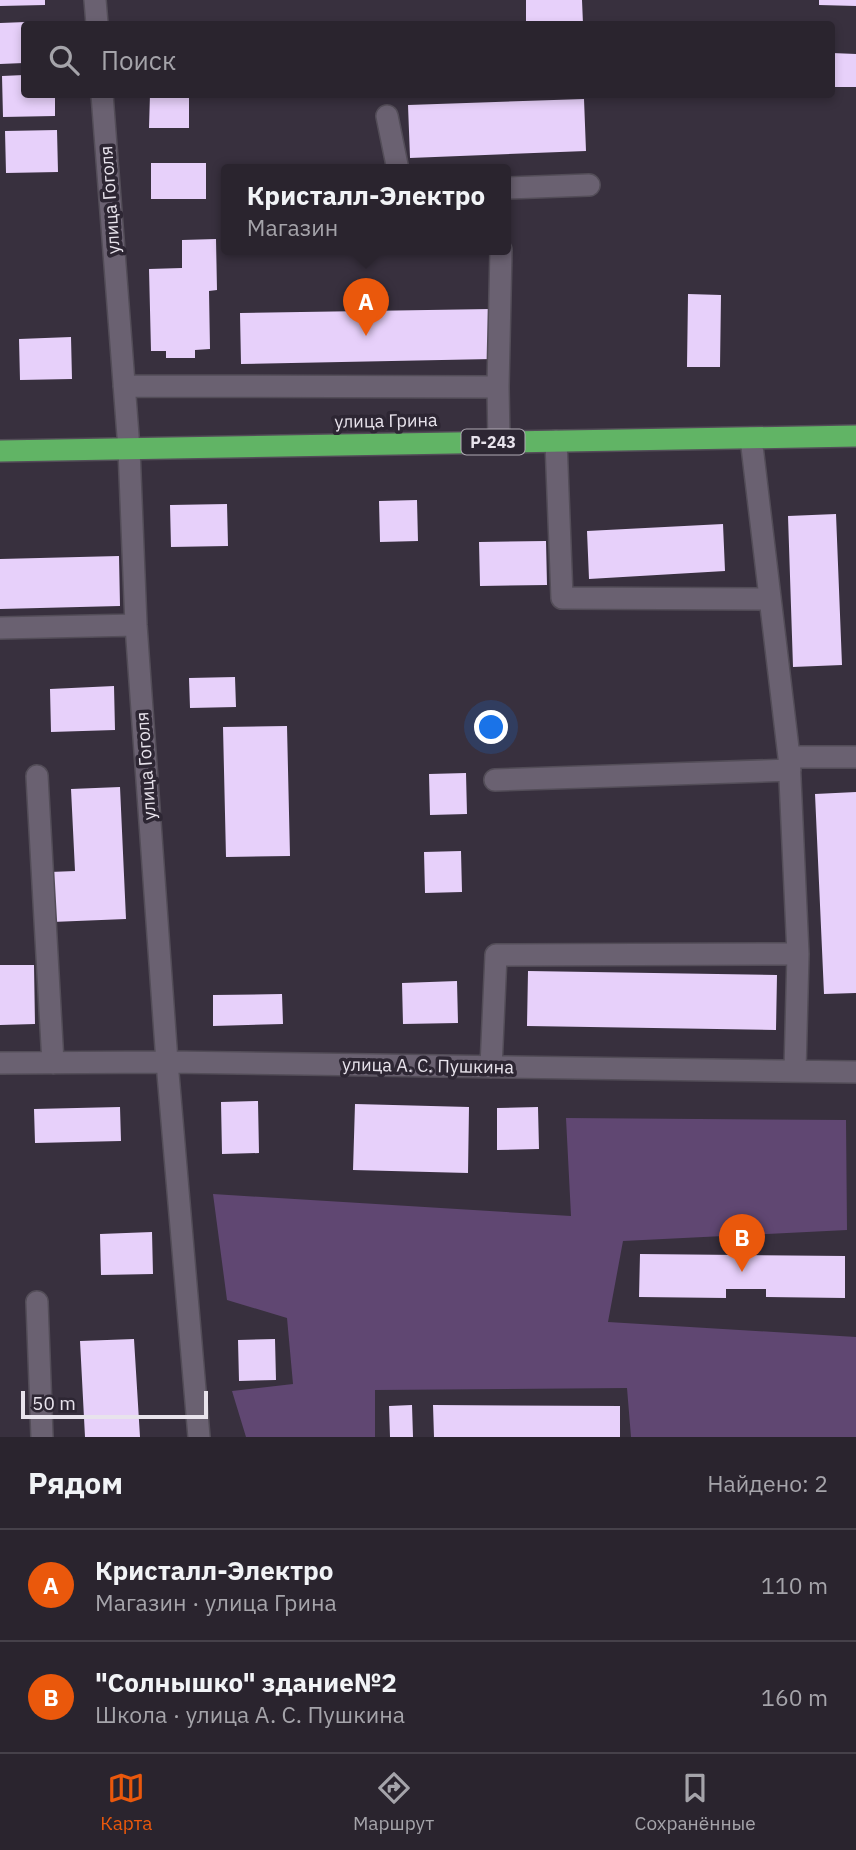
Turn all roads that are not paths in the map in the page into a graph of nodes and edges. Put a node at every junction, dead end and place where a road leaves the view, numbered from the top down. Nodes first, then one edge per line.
1 (95, 0) edge
2 (97, 21) edge
3 (102, 98) edge
4 (387, 116) dead end
5 (397, 164) edge
6 (589, 185) dead end
7 (511, 188) edge
8 (501, 255) edge
9 (124, 386) junction
10 (498, 387) junction
11 (856, 436) edge
12 (751, 438) junction
13 (556, 441) junction
14 (499, 442) junction
15 (129, 449) junction
16 (0, 451) edge
17 (769, 598) junction
18 (136, 625) junction
19 (0, 628) edge
20 (856, 757) edge
21 (790, 764) junction
22 (37, 776) dead end
23 (495, 780) dead end
24 (798, 954) junction
25 (167, 1062) junction
26 (0, 1063) edge
27 (53, 1063) junction
28 (491, 1067) junction
29 (795, 1070) junction
30 (856, 1072) edge
31 (37, 1302) dead end
32 (42, 1437) edge
33 (200, 1437) edge

1 - 2 street
3 - 9 street, улица Гоголя
4 - 5 street
6 - 7 street
8 - 10 street
9 - 10 street
9 - 15 street, улица Гоголя
10 - 14 street
11 - 12 highway, улица Грина / Р-243
12 - 13 highway, улица Грина / Р-243
12 - 17 street
13 - 14 highway, улица Грина / Р-243
13 - 17 street
14 - 15 highway, улица Грина / Р-243
15 - 16 highway, улица Грина / Р-243
15 - 18 street, улица Гоголя
17 - 21 street
18 - 19 street
18 - 25 street, улица Гоголя
20 - 21 street
21 - 23 street
21 - 24 street
22 - 27 street
24 - 28 street
24 - 29 street
25 - 27 street, улица А. С. Пушкина
25 - 28 street, улица А. С. Пушкина
25 - 33 street, улица Гоголя
26 - 27 street, улица А. С. Пушкина
28 - 29 street, улица А. С. Пушкина
29 - 30 street, улица А. С. Пушкина
31 - 32 street

